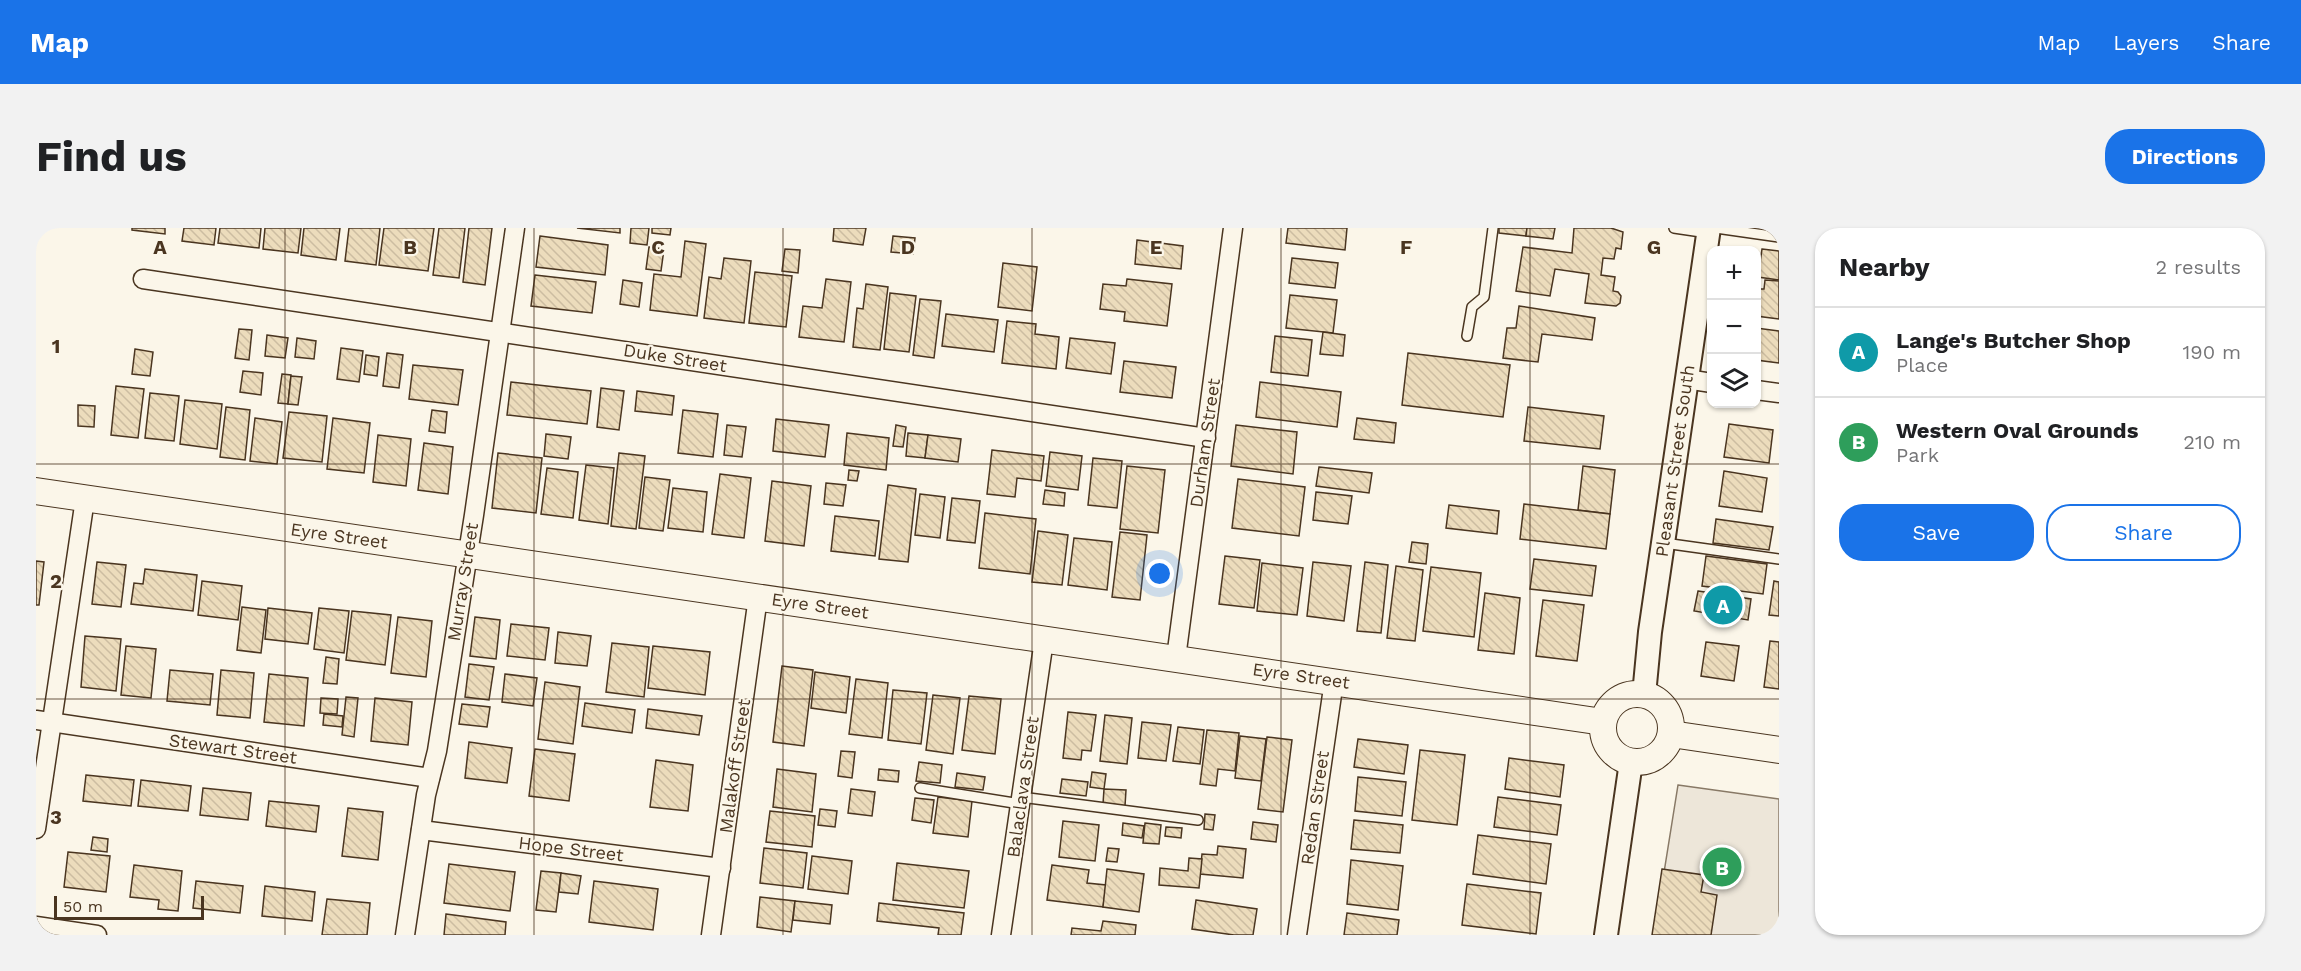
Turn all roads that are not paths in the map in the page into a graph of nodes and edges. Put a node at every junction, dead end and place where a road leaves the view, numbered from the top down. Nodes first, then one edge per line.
1 (515, 228) edge
2 (1233, 228) edge
3 (1493, 228) edge
4 (1674, 228) edge
5 (1711, 230) edge
6 (1779, 237) edge
7 (143, 279) dead end
8 (501, 332) junction
9 (1467, 336) dead end
10 (1686, 380) junction
11 (1707, 382) edge
12 (1761, 391) edge
13 (1779, 393) edge
14 (1206, 438) junction
15 (36, 491) edge
16 (85, 499) junction
17 (1664, 543) junction
18 (467, 555) junction
19 (1779, 559) edge
20 (758, 597) junction
21 (1044, 640) junction
22 (1176, 658) junction
23 (1334, 681) junction
24 (1644, 695) junction
25 (44, 721) edge
26 (1603, 722) junction
27 (1671, 734) junction
28 (1779, 750) edge
29 (1631, 762) junction
30 (430, 778) junction
31 (920, 788) dead end
32 (1020, 801) junction
33 (1198, 820) dead end
34 (36, 829) edge
35 (421, 830) junction
36 (721, 868) junction
37 (36, 926) edge
38 (97, 935) edge
39 (405, 935) edge
40 (711, 935) edge
41 (1001, 935) edge
42 (1297, 935) edge
43 (1606, 935) edge

1 - 8 street, Murray Street
2 - 14 street, Durham Street
3 - 9 lane
4 - 5 lane
5 - 6 lane
5 - 10 street, Pleasant Street South
7 - 8 street, Duke Street
8 - 14 street, Duke Street
8 - 18 street, Murray Street
10 - 11 street
10 - 17 street, Pleasant Street South
12 - 13 street
14 - 22 street, Durham Street
15 - 16 main road, Eyre Street
16 - 18 main road, Eyre Street
16 - 25 street
17 - 19 lane
17 - 24 street, Pleasant Street South
18 - 20 main road, Eyre Street
18 - 30 street, Murray Street
20 - 21 main road, Eyre Street
20 - 36 street, Malakoff Street
21 - 22 main road, Eyre Street
21 - 32 street, Balaclava Street
22 - 23 main road, Eyre Street
23 - 26 main road, Eyre Street
23 - 42 street, Redan Street
24 - 26 main road
24 - 27 main road
25 - 30 street, Stewart Street
25 - 34 street
26 - 29 main road
27 - 28 main road
27 - 29 main road
29 - 43 street
30 - 35 street, Murray Street
31 - 32 lane
32 - 33 lane
32 - 41 street, Balaclava Street
35 - 36 street, Hope Street
35 - 39 street, Murray Street
36 - 40 street, Malakoff Street
37 - 38 street

